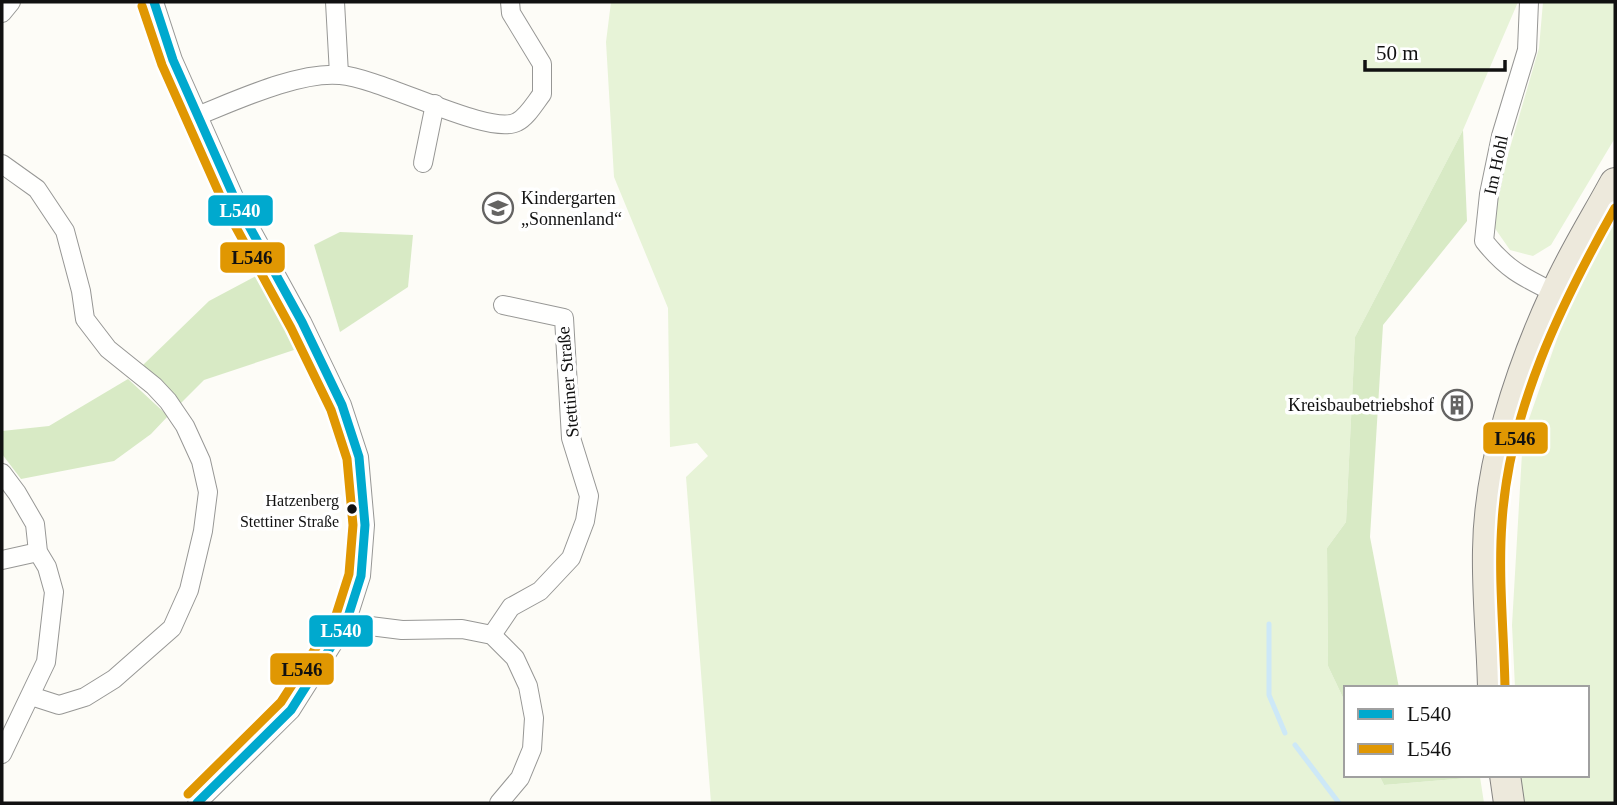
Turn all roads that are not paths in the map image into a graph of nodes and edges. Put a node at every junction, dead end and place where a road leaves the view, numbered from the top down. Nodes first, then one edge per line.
1 (11, 2) edge
2 (154, 2) edge
3 (335, 2) edge
4 (510, 2) edge
5 (1529, 2) edge
6 (2, 13) edge
7 (339, 74) junction
8 (435, 104) junction
9 (197, 116) junction
10 (422, 163) dead end
11 (2, 164) edge
12 (1615, 183) edge
13 (1555, 293) junction
14 (503, 305) dead end
15 (2, 473) edge
16 (38, 552) junction
17 (2, 560) edge
18 (346, 623) junction
19 (492, 635) junction
20 (1493, 686) edge
21 (31, 696) junction
22 (2, 754) edge
23 (1505, 777) edge
24 (197, 803) edge
25 (499, 803) edge
26 (1509, 803) edge

1 - 6 street
2 - 9 street
3 - 7 street
4 - 8 street
5 - 13 street, Im Hohl
7 - 8 street
7 - 9 street
8 - 10 street
9 - 18 street
11 - 21 street
12 - 13 main road
13 - 20 main road
14 - 19 street, Stettiner Straße
15 - 16 street
16 - 17 street
16 - 21 street
18 - 19 street
18 - 24 street
19 - 25 street
21 - 22 street
23 - 26 main road

